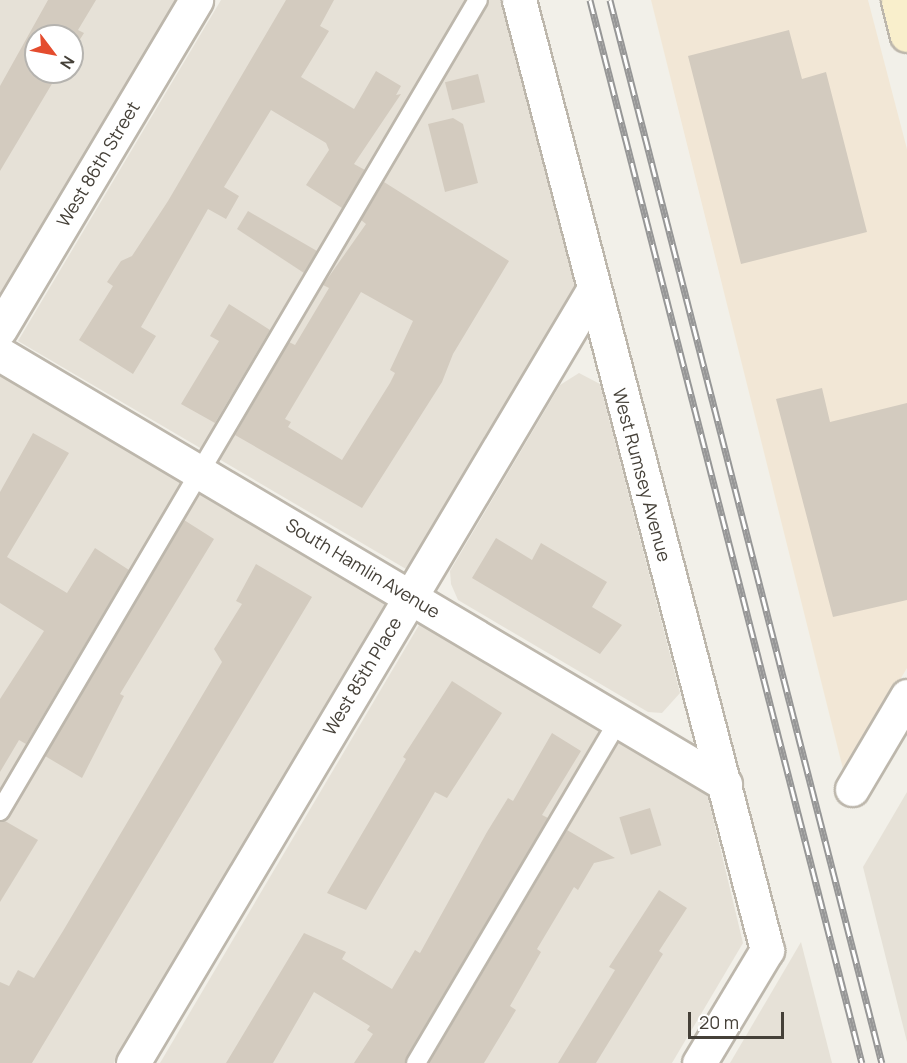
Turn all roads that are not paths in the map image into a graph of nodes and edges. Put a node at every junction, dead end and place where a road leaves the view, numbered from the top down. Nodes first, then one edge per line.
1 (195, 0) edge
2 (478, 0) edge
3 (519, 0) edge
4 (898, 0) edge
5 (907, 35) edge
6 (593, 290) junction
7 (0, 329) edge
8 (0, 354) edge
9 (200, 472) junction
10 (409, 596) junction
11 (907, 696) edge
12 (618, 721) junction
13 (725, 784) junction
14 (852, 789) dead end
15 (0, 811) edge
16 (133, 1063) edge
17 (416, 1063) edge
18 (699, 1063) edge

1 - 7 street, West 86th Street
2 - 9 lane
3 - 6 street, West Rumsey Avenue
4 - 5 main road
6 - 10 street, West 85th Place
6 - 13 street, West Rumsey Avenue
8 - 9 street, South Hamlin Avenue
9 - 10 street, South Hamlin Avenue
9 - 15 lane
10 - 12 street, South Hamlin Avenue
10 - 16 street, West 85th Place
11 - 14 street
12 - 13 street, South Hamlin Avenue
12 - 17 lane
13 - 18 street, West Rumsey Avenue

